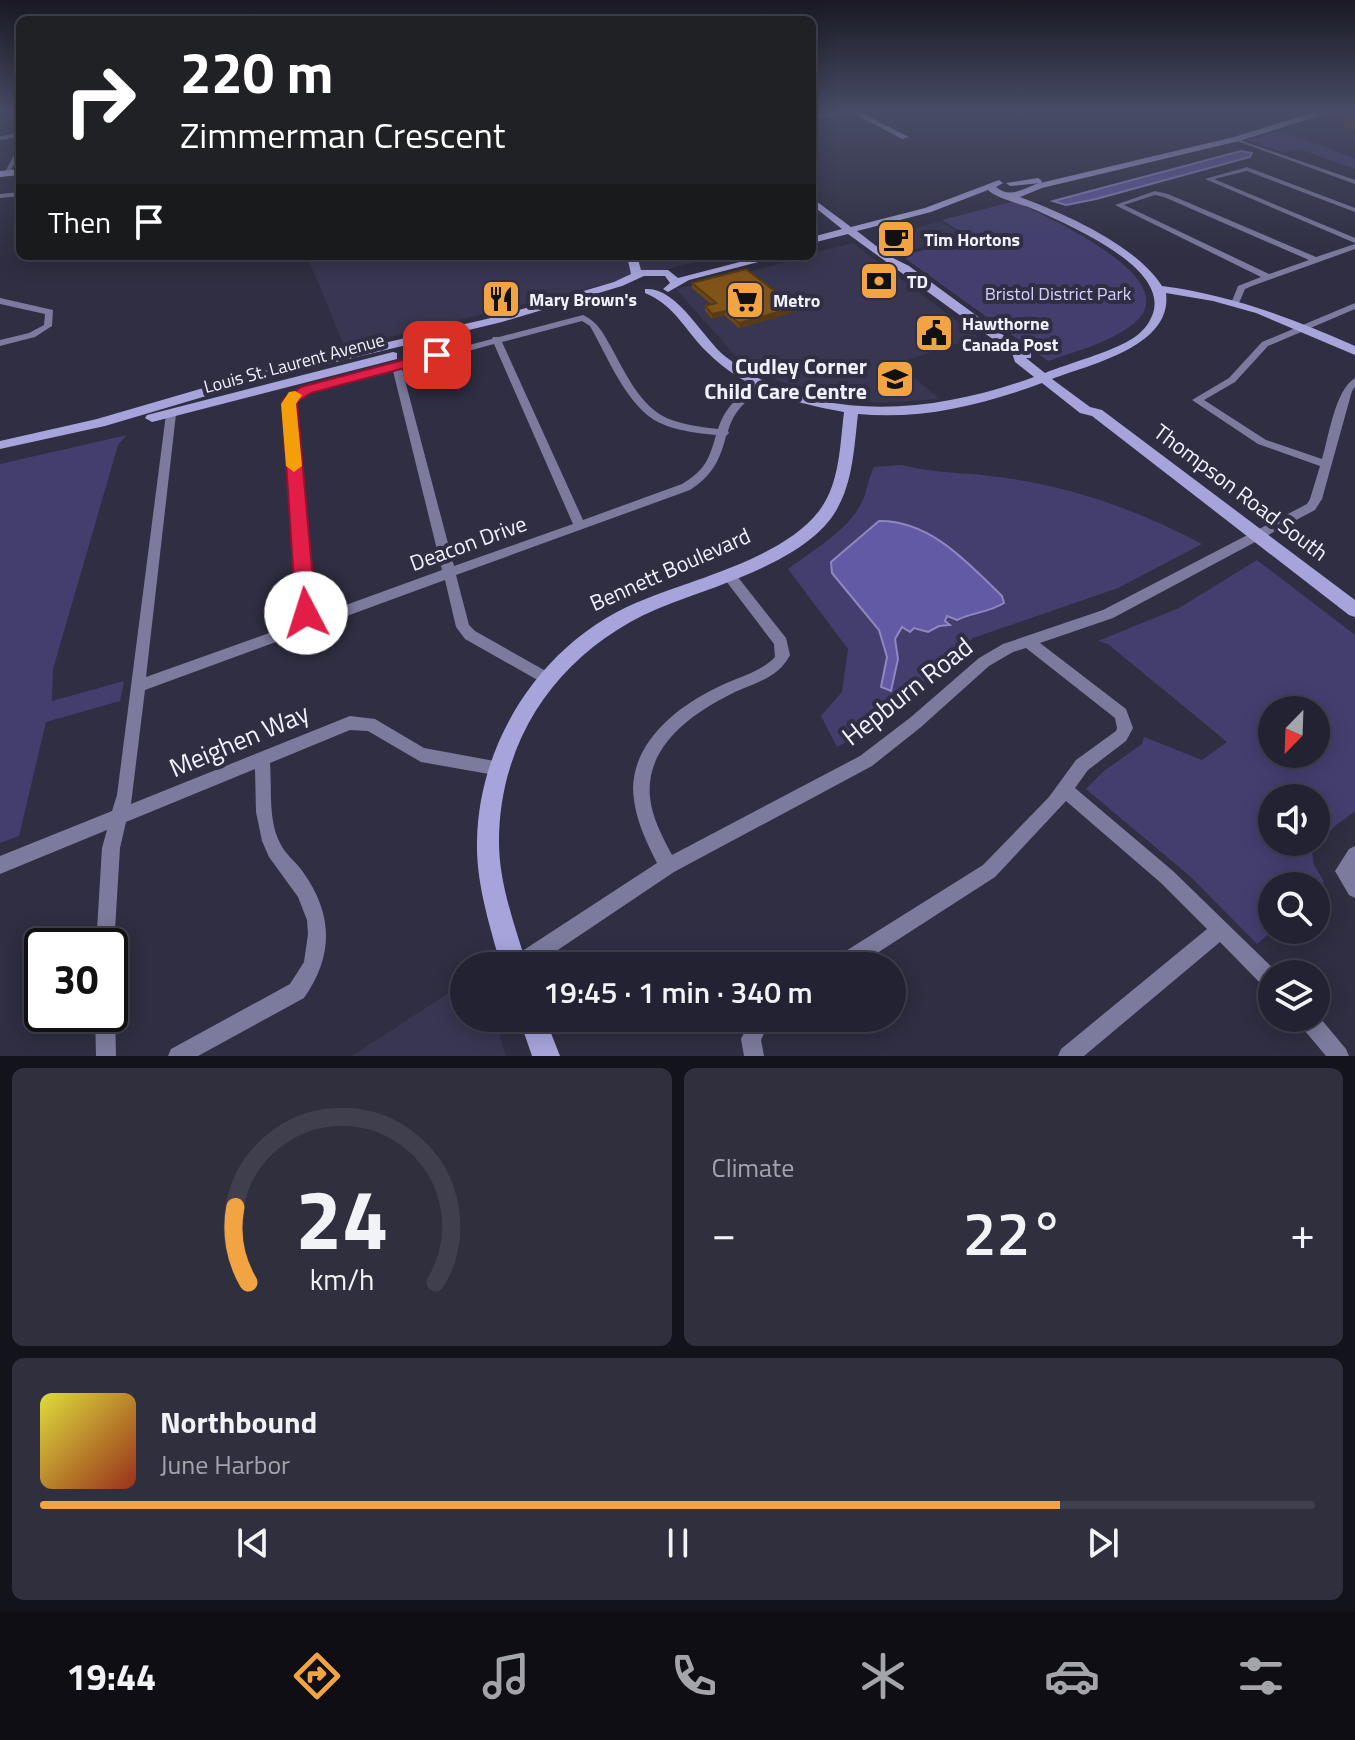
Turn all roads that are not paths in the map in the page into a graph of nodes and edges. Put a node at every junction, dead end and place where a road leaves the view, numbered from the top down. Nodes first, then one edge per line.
1 (1132, 160) edge
2 (1152, 160) edge
3 (1295, 160) edge
4 (1355, 182) edge
5 (1010, 183) junction
6 (990, 187) junction
7 (1027, 192) junction
8 (816, 196) edge
9 (1007, 196) junction
10 (816, 204) edge
11 (1355, 210) edge
12 (1048, 212) junction
13 (858, 232) junction
14 (816, 239) edge
15 (1355, 244) edge
16 (816, 246) edge
17 (1314, 259) junction
18 (635, 260) edge
19 (641, 260) edge
20 (721, 260) edge
21 (761, 260) edge
22 (659, 271) junction
23 (635, 276) junction
24 (1268, 277) junction
25 (674, 284) junction
26 (1159, 289) junction
27 (645, 290) junction
28 (0, 301) edge
29 (1236, 301) junction
30 (1355, 306) edge
31 (681, 311) junction
32 (1303, 327) junction
33 (496, 339) junction
34 (0, 343) edge
35 (1355, 351) edge
36 (397, 366) junction
37 (1047, 375) junction
38 (1355, 381) edge
39 (760, 384) junction
40 (851, 412) junction
41 (171, 414) junction
42 (724, 433) junction
43 (0, 445) edge
44 (0, 454) edge
45 (1326, 464) junction
46 (580, 526) junction
47 (1258, 535) junction
48 (450, 573) junction
49 (728, 574) junction
50 (1355, 610) edge
51 (307, 624) junction
52 (1027, 641) junction
53 (546, 678) junction
54 (141, 685) junction
55 (262, 761) junction
56 (500, 769) junction
57 (1065, 789) junction
58 (119, 818) junction
59 (1355, 855) edge
60 (0, 865) edge
61 (668, 866) junction
62 (1355, 889) edge
63 (106, 928) edge
64 (1221, 929) junction
65 (512, 952) edge
66 (537, 952) edge
67 (862, 952) edge
68 (1258, 967) edge
69 (105, 1032) edge
70 (537, 1032) edge
71 (754, 1032) edge
72 (1319, 1032) edge
73 (106, 1056) edge
74 (178, 1056) edge
75 (546, 1056) edge
76 (754, 1056) edge
77 (1068, 1056) edge
78 (1339, 1056) edge

1 - 5 main road
2 - 7 main road
3 - 4 street
5 - 6 main road
5 - 7 main road
6 - 9 main road
6 - 13 main road
7 - 9 main road
7 - 12 main road
8 - 13 main road, Thompson Road South
9 - 12 main road
9 - 13 main road
10 - 13 main road, Thompson Road South
11 - 15 street
12 - 26 main road
13 - 14 main road
13 - 16 main road
13 - 37 main road, Thompson Road South
15 - 17 street
17 - 24 street
17 - 24 street
18 - 23 main road
19 - 22 main road
20 - 22 main road
21 - 25 main road
22 - 23 main road, Louis St. Laurent Avenue
22 - 25 main road
23 - 27 main road
23 - 43 main road, Louis St. Laurent Avenue
24 - 29 street
25 - 27 main road, Louis St. Laurent Avenue
25 - 31 main road
26 - 29 main road
26 - 37 main road
27 - 31 main road
27 - 41 main road, Louis St. Laurent Avenue
28 - 34 street
29 - 32 main road
30 - 32 street
31 - 39 main road
32 - 35 main road
32 - 45 street
33 - 36 street
33 - 42 street
33 - 46 street
36 - 48 street
36 - 51 street
37 - 40 main road
37 - 47 main road, Thompson Road South
38 - 45 street, Hepburn Road
39 - 40 main road
39 - 42 street, Deacon Drive
40 - 49 main road, Bennett Boulevard
41 - 44 main road, Louis St. Laurent Avenue
41 - 54 street
42 - 46 street, Deacon Drive
45 - 47 street, Hepburn Road
46 - 48 street, Deacon Drive
47 - 50 main road, Thompson Road South
47 - 52 street, Hepburn Road
48 - 51 street, Deacon Drive
48 - 53 street
49 - 53 main road, Bennett Boulevard
49 - 61 street
51 - 54 street, Deacon Drive
52 - 57 street
52 - 61 street, Hepburn Road
53 - 56 main road, Bennett Boulevard
54 - 58 street
55 - 56 street, Meighen Way
55 - 58 street, Meighen Way
55 - 74 street
56 - 65 main road, Bennett Boulevard
57 - 64 street
57 - 67 street
58 - 60 street, Meighen Way
58 - 63 street
59 - 62 street
61 - 66 street, Hepburn Road
64 - 68 street
64 - 77 street
69 - 73 street
70 - 75 main road
71 - 76 street
72 - 78 street

